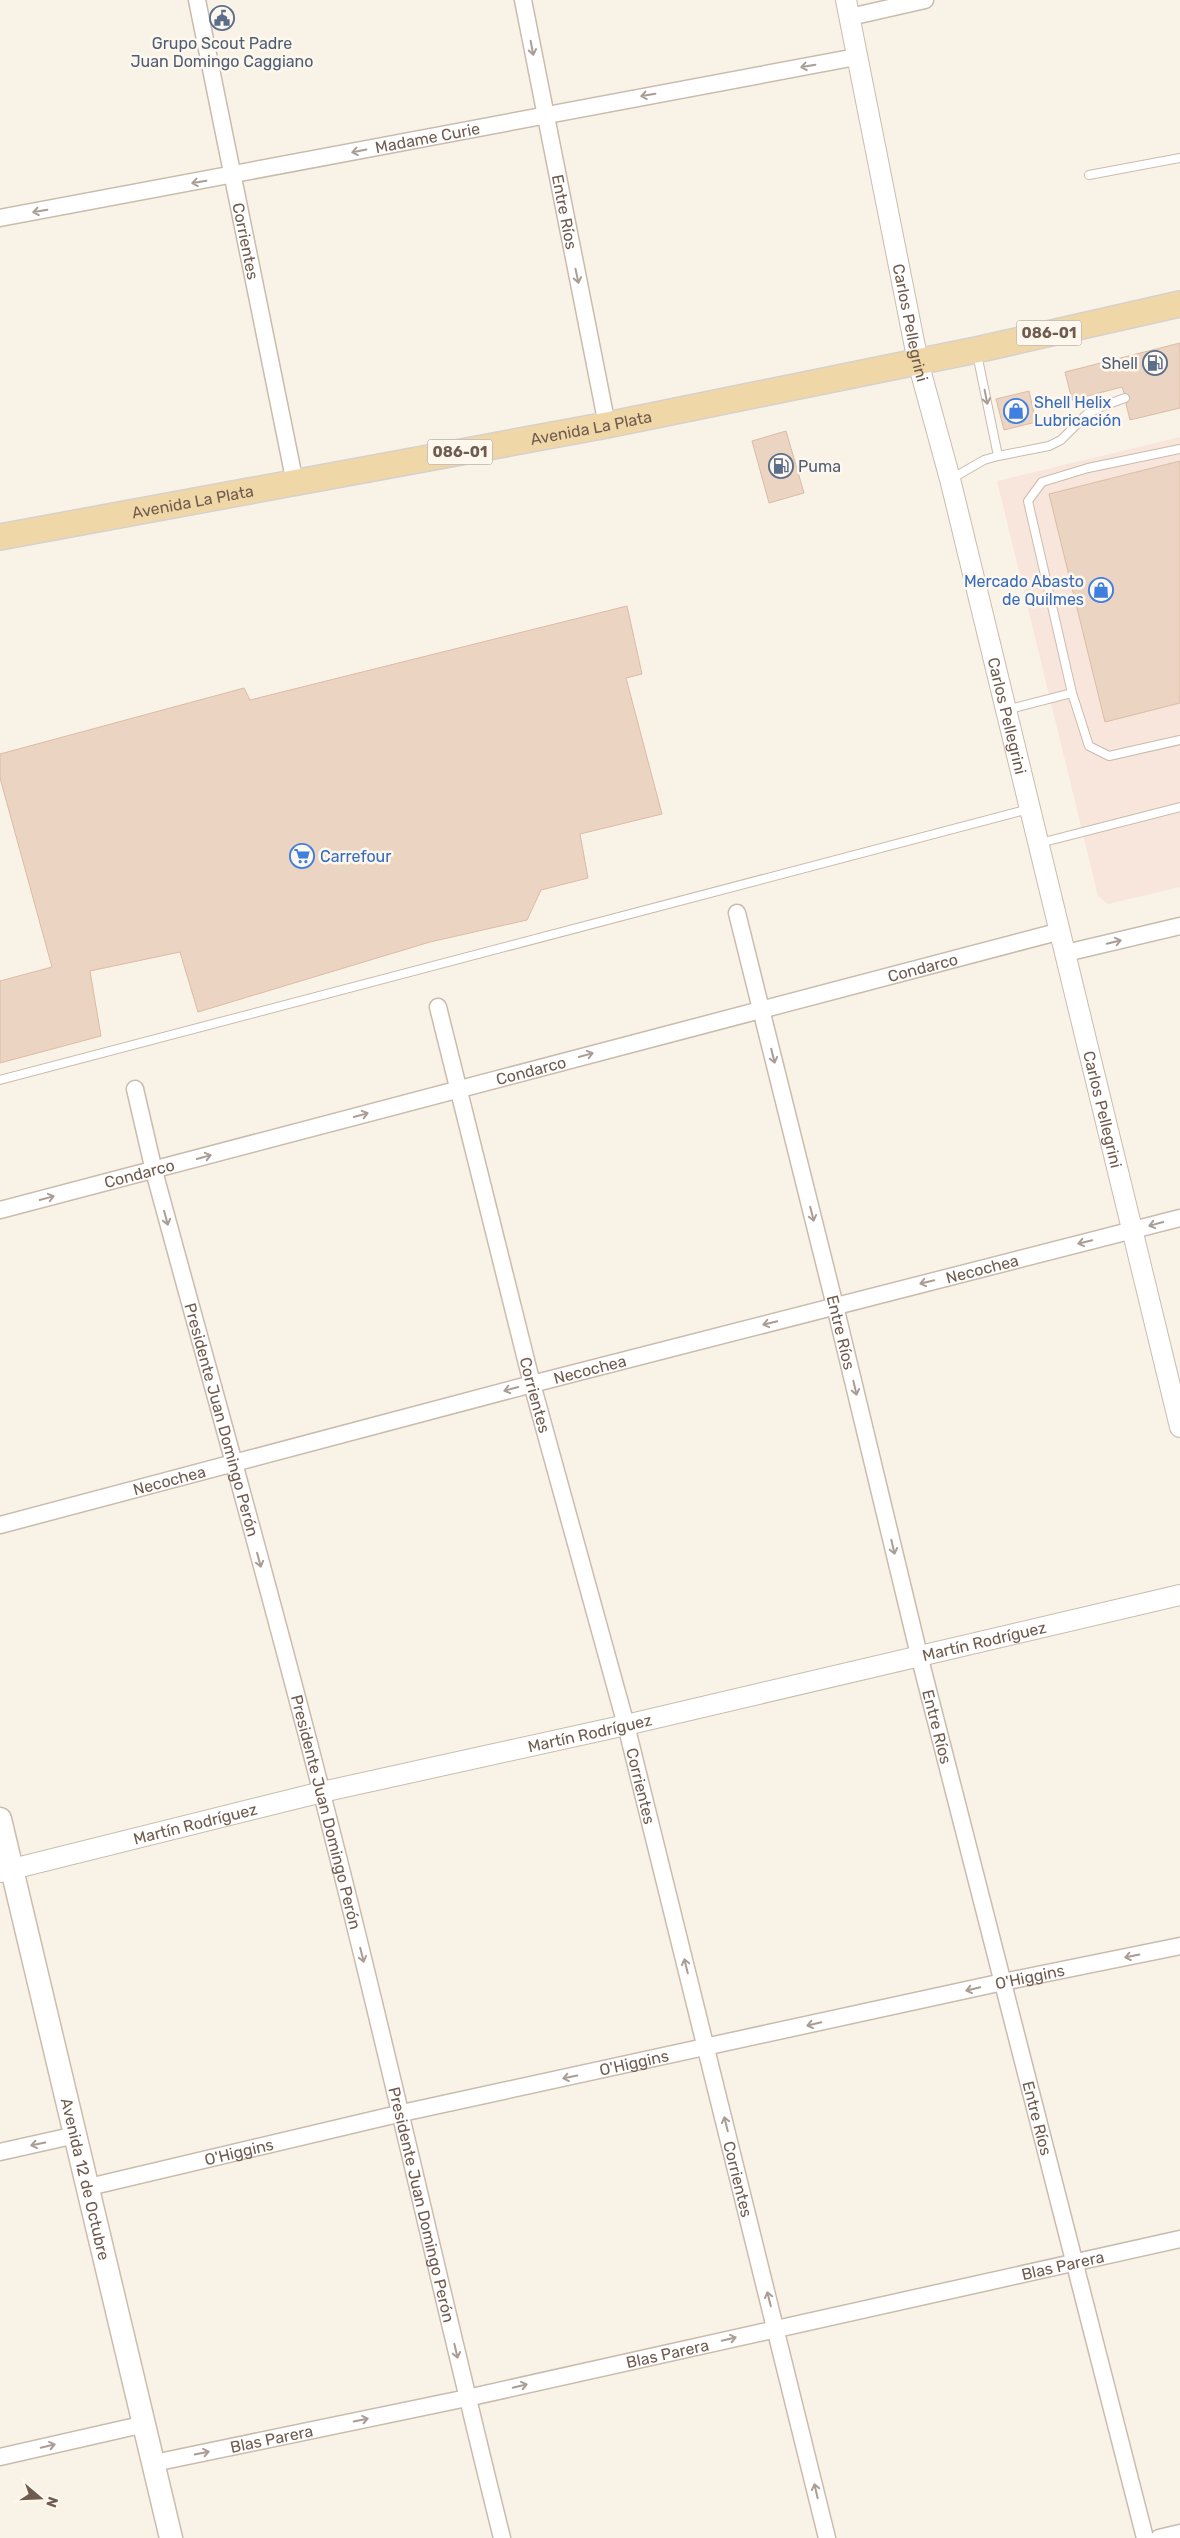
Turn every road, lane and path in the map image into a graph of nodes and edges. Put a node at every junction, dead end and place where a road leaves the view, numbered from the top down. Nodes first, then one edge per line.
1 (197, 0) edge
2 (523, 0) edge
3 (925, 0) edge
4 (848, 8) edge
5 (856, 57) junction
6 (544, 114) junction
7 (1180, 158) edge
8 (233, 175) junction
9 (1089, 175) dead end
10 (0, 218) edge
11 (1180, 304) edge
12 (976, 350) junction
13 (918, 362) junction
14 (1125, 398) dead end
15 (608, 425) junction
16 (1180, 449) edge
17 (998, 456) junction
18 (950, 479) junction
19 (295, 483) junction
20 (0, 537) edge
21 (1072, 693) junction
22 (1006, 710) junction
23 (1180, 740) edge
24 (1180, 807) edge
25 (1031, 808) junction
26 (1040, 843) junction
27 (738, 913) dead end
28 (1180, 926) edge
29 (1061, 930) junction
30 (1066, 953) junction
31 (438, 1007) dead end
32 (761, 1009) junction
33 (0, 1080) edge
34 (134, 1089) dead end
35 (460, 1089) junction
36 (154, 1171) junction
37 (0, 1210) edge
38 (1180, 1218) edge
39 (1132, 1230) junction
40 (835, 1306) junction
41 (532, 1384) junction
42 (1180, 1428) edge
43 (233, 1462) junction
44 (0, 1525) edge
45 (1180, 1595) edge
46 (919, 1655) junction
47 (626, 1725) junction
48 (322, 1792) junction
49 (0, 1819) edge
50 (7, 1871) edge
51 (1180, 1946) edge
52 (1003, 1982) junction
53 (707, 2048) junction
54 (402, 2113) junction
55 (76, 2136) junction
56 (0, 2152) edge
57 (89, 2188) junction
58 (1180, 2239) edge
59 (1073, 2262) junction
60 (777, 2328) junction
61 (467, 2398) junction
62 (145, 2424) junction
63 (0, 2456) edge
64 (154, 2463) junction
65 (1180, 2534) edge
66 (171, 2538) edge
67 (502, 2538) edge
68 (827, 2538) edge
69 (1145, 2538) edge
70 (1159, 2538) edge

1 - 8 street, Corrientes
2 -> 6 street, Entre Ríos
3 - 4 street
4 - 5 street, Carlos Pellegrini
5 -> 6 street, Madame Curie
5 - 13 street, Carlos Pellegrini
6 -> 8 street, Madame Curie
6 -> 15 street, Entre Ríos
7 - 9 lane
8 -> 10 street, Madame Curie
8 - 19 street, Corrientes
11 - 12 main road, Avenida La Plata / 086-01
12 - 13 main road, Avenida La Plata / 086-01
12 -> 17 lane
13 - 15 main road, Avenida La Plata / 086-01
13 - 18 street, Carlos Pellegrini
14 - 17 lane
15 - 19 main road, Avenida La Plata / 086-01
16 - 21 lane
17 - 18 lane
18 - 22 street, Carlos Pellegrini
19 - 20 main road, Avenida La Plata / 086-01
21 - 22 lane
21 - 23 lane
22 - 25 street, Carlos Pellegrini
24 - 26 lane
25 - 26 street, Carlos Pellegrini
25 - 33 lane
26 - 29 street, Carlos Pellegrini
27 - 32 street, Entre Ríos
30 -> 28 street
29 - 30 street, Carlos Pellegrini
29 - 32 street, Condarco
30 - 39 street, Carlos Pellegrini
31 - 35 street, Corrientes
35 -> 32 street, Condarco
32 -> 40 street, Entre Ríos
34 - 36 street, Presidente Juan Domingo Perón
36 -> 35 street, Condarco
35 - 41 street, Corrientes
37 -> 36 street, Condarco
36 -> 43 street, Presidente Juan Domingo Perón
38 -> 39 street, Necochea
39 -> 40 street, Necochea
39 - 42 street, Carlos Pellegrini
40 -> 41 street, Necochea
40 -> 46 street, Entre Ríos
41 -> 43 street, Necochea
41 - 47 street, Corrientes
43 - 44 street, Necochea
43 -> 48 street, Presidente Juan Domingo Perón
45 - 46 street, Martín Rodríguez
46 - 47 street, Martín Rodríguez
46 - 52 street, Entre Ríos
47 - 48 street, Martín Rodríguez
53 -> 47 street, Corrientes
48 - 50 street, Martín Rodríguez
48 -> 54 street, Presidente Juan Domingo Perón
49 - 50 main road, Avenida 12 de Octubre
50 - 55 main road, Avenida 12 de Octubre
51 -> 52 street, O'Higgins
52 -> 53 street, O'Higgins
52 - 59 street, Entre Ríos
53 -> 54 street, O'Higgins
60 -> 53 street, Corrientes
54 - 57 street, O'Higgins
54 -> 61 street, Presidente Juan Domingo Perón
55 -> 56 street
55 - 57 main road, Avenida 12 de Octubre
57 - 62 main road, Avenida 12 de Octubre
58 - 59 street, Blas Parera
59 - 60 street, Blas Parera
59 - 69 street, Entre Ríos
61 -> 60 street, Blas Parera
68 -> 60 street, Corrientes
64 -> 61 street, Blas Parera
61 - 67 street, Presidente Juan Domingo Perón
63 -> 62 street
62 - 64 main road, Avenida 12 de Octubre
64 - 66 main road, Avenida 12 de Octubre
65 - 70 street

